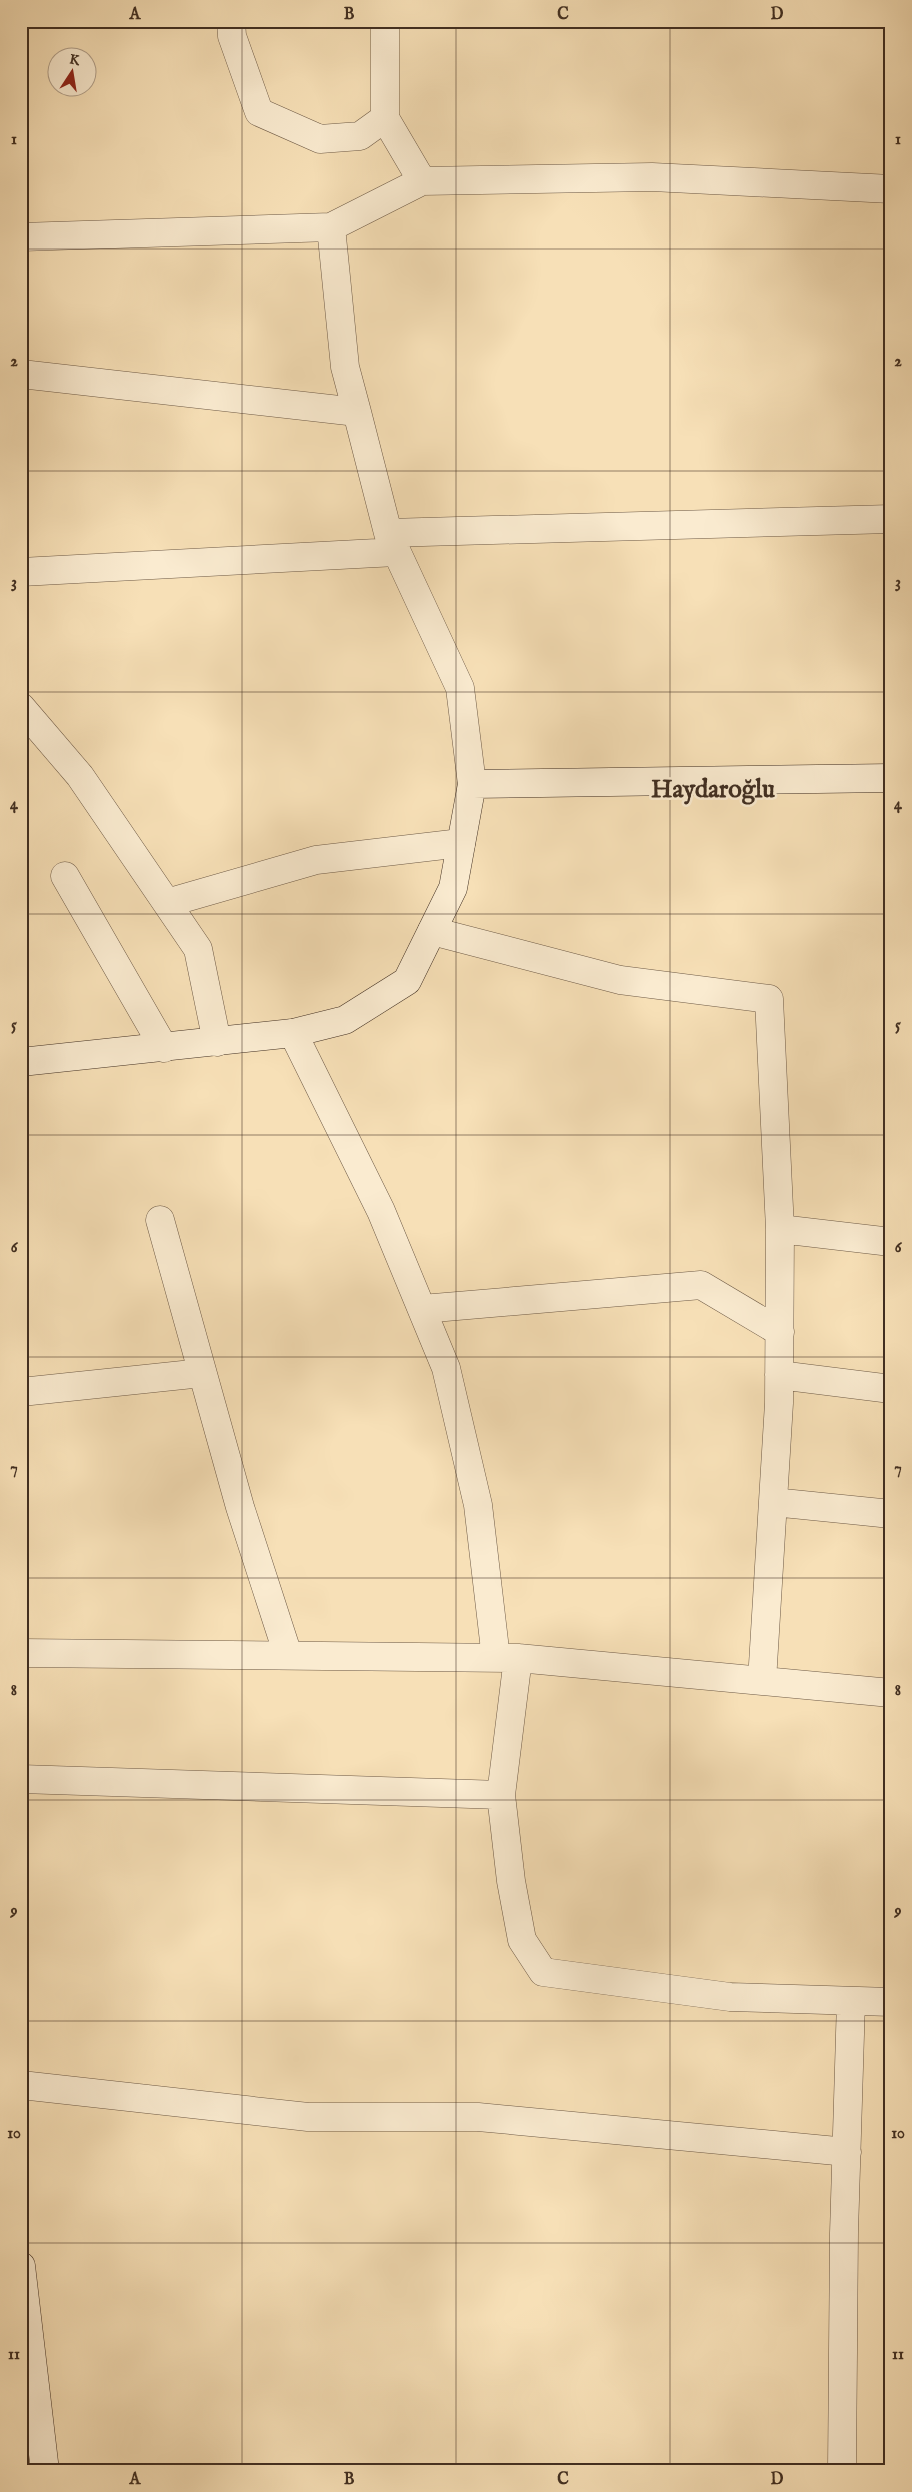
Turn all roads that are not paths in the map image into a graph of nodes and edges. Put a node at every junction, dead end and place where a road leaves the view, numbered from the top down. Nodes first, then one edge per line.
1 (231, 21) edge
2 (385, 21) edge
3 (385, 118) junction
4 (422, 181) junction
5 (891, 189) edge
6 (331, 227) junction
7 (21, 237) edge
8 (21, 374) edge
9 (356, 412) junction
10 (891, 519) edge
11 (392, 542) junction
12 (21, 572) edge
13 (21, 707) edge
14 (32, 735) edge
15 (891, 778) edge
16 (472, 784) junction
17 (461, 843) junction
18 (65, 876) dead end
19 (168, 902) junction
20 (432, 931) junction
21 (292, 1033) junction
22 (216, 1042) junction
23 (164, 1048) junction
24 (21, 1062) edge
25 (160, 1220) dead end
26 (780, 1229) junction
27 (891, 1242) edge
28 (422, 1309) junction
29 (780, 1332) junction
30 (202, 1372) junction
31 (779, 1375) junction
32 (891, 1389) edge
33 (21, 1392) edge
34 (773, 1502) junction
35 (891, 1514) edge
36 (21, 1653) edge
37 (288, 1655) junction
38 (507, 1658) junction
39 (762, 1681) junction
40 (891, 1693) edge
41 (21, 1778) edge
42 (501, 1794) junction
43 (851, 2001) junction
44 (891, 2002) edge
45 (21, 2086) edge
46 (847, 2152) junction
47 (21, 2266) edge
48 (45, 2471) edge
49 (842, 2471) edge

1 - 3 street
2 - 3 street
3 - 4 street
4 - 5 street
4 - 6 street
6 - 7 street
6 - 9 street
8 - 9 street
9 - 11 street
10 - 11 street
11 - 12 street
11 - 16 street
13 - 14 street
14 - 19 street
15 - 16 street
16 - 17 street
17 - 19 street
17 - 20 street
18 - 23 street
19 - 22 street
20 - 21 street
20 - 26 street
21 - 22 street
21 - 28 street
22 - 23 street
23 - 24 street
25 - 30 street
26 - 27 street
26 - 29 street
28 - 29 street
28 - 38 street
29 - 31 street
30 - 33 street
30 - 37 street
31 - 32 street
31 - 34 street
34 - 35 street
34 - 39 street
36 - 37 street
37 - 38 street
38 - 39 street
38 - 42 street
39 - 40 street
41 - 42 street
42 - 43 street
43 - 44 street
43 - 46 street
45 - 46 street
46 - 49 street
47 - 48 street

